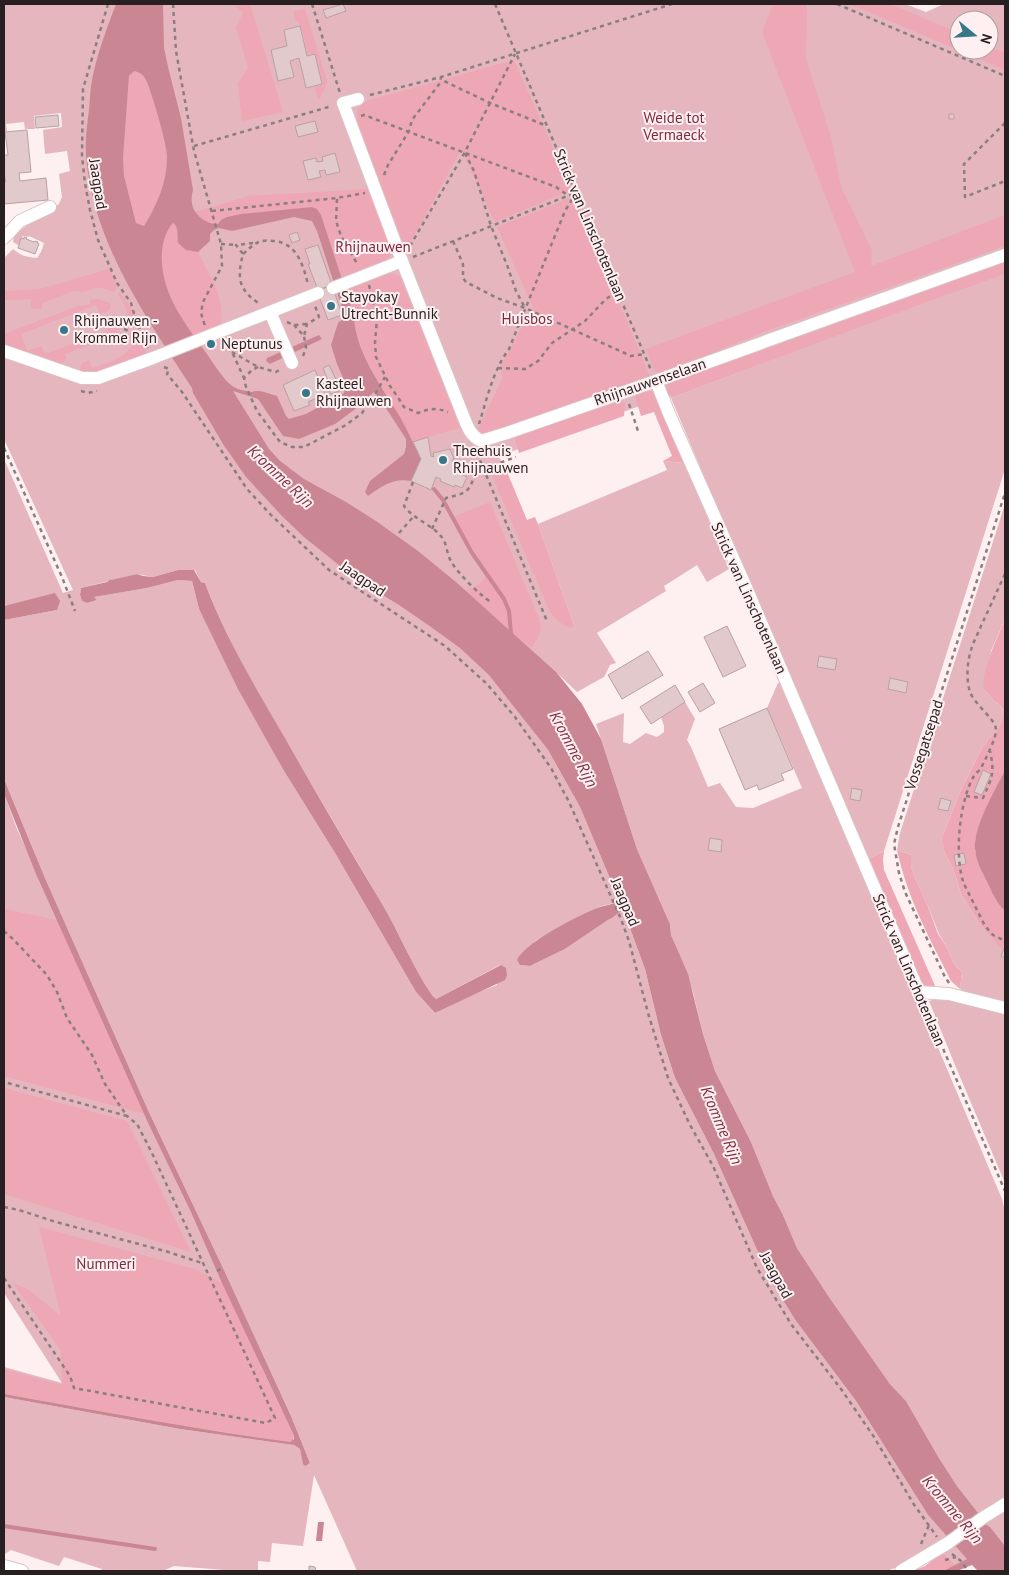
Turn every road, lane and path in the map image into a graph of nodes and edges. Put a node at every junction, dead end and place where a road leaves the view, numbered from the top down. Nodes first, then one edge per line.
1 (108, 4) edge
2 (173, 4) edge
3 (312, 4) edge
4 (495, 4) edge
5 (672, 4) edge
6 (837, 4) edge
7 (516, 52) junction
8 (441, 76) junction
9 (1005, 76) edge
10 (358, 99) joint
11 (344, 103) junction
12 (490, 103) junction
13 (350, 119) junction
14 (1005, 123) edge
15 (548, 126) junction
16 (409, 131) junction
17 (194, 146) junction
18 (465, 152) junction
19 (1005, 180) edge
20 (377, 191) junction
21 (576, 193) junction
22 (569, 196) junction
23 (337, 198) junction
24 (50, 207) dead end
25 (212, 211) junction
26 (491, 226) junction
27 (4, 238) edge
28 (453, 241) junction
29 (254, 243) junction
30 (221, 244) junction
31 (236, 245) junction
32 (243, 254) junction
33 (1005, 255) edge
34 (402, 261) junction
35 (365, 275) junction
36 (334, 288) dead end
37 (618, 290) junction
38 (315, 295) junction
39 (526, 308) junction
40 (271, 312) junction
41 (294, 325) dead end
42 (124, 329) dead end
43 (572, 330) junction
44 (212, 335) junction
45 (143, 337) junction
46 (305, 337) junction
47 (306, 350) dead end
48 (4, 351) edge
49 (232, 352) junction
50 (645, 354) junction
51 (158, 359) junction
52 (292, 361) dead end
53 (258, 367) junction
54 (498, 368) junction
55 (276, 372) dead end
56 (385, 377) junction
57 (244, 378) junction
58 (656, 381) junction
59 (625, 391) junction
60 (464, 418) junction
61 (638, 431) dead end
62 (474, 438) junction
63 (4, 448) edge
64 (516, 457) dead end
65 (483, 469) junction
66 (413, 482) dead end
67 (1005, 493) edge
68 (414, 516) junction
69 (432, 529) junction
70 (399, 533) dead end
71 (1005, 574) edge
72 (492, 603) dead end
73 (75, 611) dead end
74 (547, 621) dead end
75 (990, 750) junction
76 (966, 796) junction
77 (4, 931) edge
78 (1005, 941) edge
79 (919, 992) junction
80 (949, 994) junction
81 (1005, 1008) edge
82 (4, 1082) edge
83 (127, 1116) junction
84 (1003, 1185) edge
85 (1005, 1191) edge
86 (4, 1207) edge
87 (204, 1264) junction
88 (224, 1267) dead end
89 (217, 1271) dead end
90 (4, 1278) edge
91 (1005, 1504) edge
92 (945, 1544) junction
93 (961, 1561) dead end
94 (4, 1566) edge
95 (967, 1570) edge
96 (22, 1571) edge
97 (901, 1571) edge

1 - 45 path, Jaagpad
2 - 17 path
3 - 11 path
4 - 7 path, Strick van Linschotenlaan
5 - 7 path
6 - 9 path
7 - 8 path
7 - 12 path
7 - 15 path, Strick van Linschotenlaan
8 - 10 path
8 - 12 path
8 - 16 path
10 - 11 street
11 - 13 street
11 - 17 path
12 - 15 path
12 - 18 path
13 - 16 path
13 - 20 street
14 - 19 path
15 - 21 path, Strick van Linschotenlaan
16 - 18 path
16 - 20 path
17 - 25 path
18 - 22 path
18 - 26 path
18 - 34 path
20 - 23 path
20 - 34 street
21 - 22 path
21 - 37 path, Strick van Linschotenlaan
21 - 39 path
22 - 26 path
23 - 25 path
23 - 35 path
24 - 27 street
25 - 30 path
26 - 28 path
26 - 39 path
28 - 34 path
28 - 39 path
29 - 31 path
29 - 32 path
29 - 38 path
30 - 31 path
30 - 44 path
31 - 32 path
32 - 40 path
33 - 58 street, Rhijnauwenselaan
34 - 35 street
34 - 60 street
35 - 36 street
35 - 56 path
37 - 43 path
37 - 50 path, Strick van Linschotenlaan
38 - 40 street
38 - 46 path
39 - 43 path
39 - 54 path
40 - 44 street
40 - 52 street
41 - 46 path
42 - 45 path
43 - 50 path
43 - 54 path
44 - 49 path
44 - 51 street
45 - 51 path, Jaagpad
46 - 47 path
48 - 51 street
49 - 53 path
49 - 57 path
50 - 58 path, Strick van Linschotenlaan
51 - 92 path, Jaagpad
53 - 55 path
53 - 57 path
54 - 62 path
56 - 57 path
56 - 60 path
58 - 59 street, Rhijnauwenselaan
58 - 79 street, Strick van Linschotenlaan
59 - 61 path
59 - 62 street, Rhijnauwenselaan
60 - 62 street
62 - 65 path
63 - 73 path
64 - 65 path
65 - 69 path
65 - 74 path
66 - 68 path
67 - 80 path, Vossegatsepad
68 - 69 path
68 - 70 path
69 - 72 path
71 - 75 path
75 - 76 path
75 - 76 path
76 - 78 path
77 - 83 path
79 - 80 street
79 - 84 path, Strick van Linschotenlaan
80 - 81 street
82 - 83 path
83 - 87 path
84 - 85 path, Strick van Linschotenlaan
86 - 87 path
87 - 90 path
88 - 89 path
91 - 92 street
92 - 97 street
93 - 95 path
94 - 96 street

